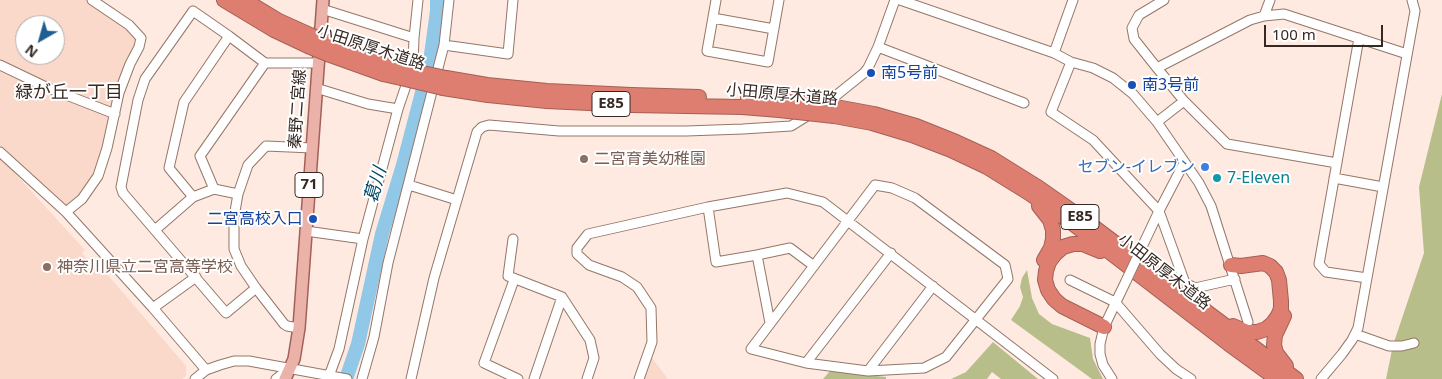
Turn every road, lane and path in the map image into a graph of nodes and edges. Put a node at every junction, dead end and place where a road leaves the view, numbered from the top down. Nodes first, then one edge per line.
1 (92, 0) edge
2 (224, 0) edge
3 (244, 0) edge
4 (418, 0) edge
5 (449, 0) edge
6 (513, 0) edge
7 (716, 0) edge
8 (779, 0) edge
9 (895, 0) edge
10 (900, 0) edge
11 (1073, 0) edge
12 (1164, 0) edge
13 (1270, 0) edge
14 (1412, 0) edge
15 (322, 4) edge
16 (1264, 16) junction
17 (713, 18) junction
18 (774, 29) junction
19 (229, 36) junction
20 (414, 38) junction
21 (1359, 38) junction
22 (309, 40) junction
23 (444, 45) junction
24 (878, 48) junction
25 (1054, 53) junction
26 (1407, 54) junction
27 (1071, 62) junction
28 (265, 63) junction
29 (318, 63) junction
30 (0, 66) edge
31 (1157, 68) junction
32 (316, 88) junction
33 (1184, 100) junction
34 (1024, 103) dead end
35 (398, 109) junction
36 (835, 112) junction
37 (115, 114) junction
38 (1157, 122) junction
39 (312, 148) junction
40 (0, 152) edge
41 (1184, 163) junction
42 (1337, 163) junction
43 (1334, 178) junction
44 (409, 185) junction
45 (1383, 187) junction
46 (214, 189) junction
47 (1029, 193) junction
48 (238, 194) junction
49 (193, 197) junction
50 (457, 200) junction
51 (708, 206) junction
52 (1159, 211) junction
53 (66, 212) junction
54 (848, 221) junction
55 (155, 230) junction
56 (306, 231) junction
57 (363, 238) junction
58 (513, 239) dead end
59 (890, 253) junction
60 (757, 255) junction
61 (1124, 263) junction
62 (1231, 265) junction
63 (814, 266) junction
64 (196, 277) junction
65 (1367, 278) junction
66 (1235, 279) junction
67 (514, 280) junction
68 (1070, 280) dead end
69 (1168, 283) junction
70 (933, 286) junction
71 (256, 288) junction
72 (562, 296) junction
73 (1115, 302) junction
74 (153, 308) junction
75 (976, 320) junction
76 (1248, 322) dead end
77 (770, 323) junction
78 (1104, 327) junction
79 (299, 328) junction
80 (1355, 334) junction
81 (1414, 342) dead end
82 (806, 363) junction
83 (206, 370) junction
84 (868, 371) junction
85 (288, 375) edge
86 (333, 376) junction
87 (1324, 376) edge
88 (195, 379) edge
89 (276, 379) edge
90 (347, 379) edge
91 (362, 379) edge
92 (411, 379) edge
93 (518, 379) edge
94 (534, 379) edge
95 (586, 379) edge
96 (639, 379) edge
97 (1053, 379) edge
98 (1112, 379) edge
99 (1192, 379) edge
100 (1277, 379) edge
101 (1298, 379) edge

1 - 37 street
2 - 22 highway, 小田原厚木道路 / E85
3 - 22 highway, 小田原厚木道路 / E85
4 - 20 street
5 - 23 street
6 - 23 street
7 - 17 street
8 - 18 street
9 - 24 street
10 - 25 street
11 - 25 street
12 - 31 street
13 - 16 street
14 - 26 street
15 - 20 street
15 - 29 main road, 秦野二宮線 / 71
16 - 21 street
16 - 31 street
17 - 18 street
17 - 18 street
19 - 28 street
19 - 49 street
19 - 55 street
20 - 35 street
21 - 26 street
21 - 42 street
22 - 36 highway, 小田原厚木道路 / E85, bridge
23 - 44 street
24 - 34 street
24 - 50 street
25 - 27 street
26 - 45 street
27 - 38 street
27 - 52 street
28 - 29 street
28 - 46 street
29 - 32 main road, 秦野二宮線 / 71
30 - 37 street
31 - 33 street
32 - 35 street
32 - 39 main road, 秦野二宮線 / 71
33 - 38 street
33 - 42 street
35 - 57 street
36 - 47 highway, 小田原厚木道路 / E85
36 - 69 highway, 小田原厚木道路 / E85
37 - 53 street
38 - 41 street
39 - 48 street
39 - 56 main road, 秦野二宮線 / 71
40 - 53 street
41 - 52 street
41 - 62 street
42 - 43 street
43 - 45 street
43 - 65 street
44 - 50 street
44 - 91 street
45 - 65 street
46 - 48 street
46 - 49 street
47 - 61 highway, 小田原厚木道路 / E85
47 - 78 highway
48 - 71 street
49 - 55 street
50 - 92 street
51 - 54 street
51 - 60 street
51 - 96 street
52 - 66 street
52 - 73 street, bridge
53 - 74 street
54 - 59 street
54 - 63 street
54 - 75 street
55 - 64 street
56 - 57 street
56 - 79 main road, 秦野二宮線 / 71
57 - 86 street
58 - 67 street
59 - 70 street
59 - 82 street
60 - 63 street
60 - 77 street
61 - 78 highway
61 - 100 highway, 小田原厚木道路 / E85
62 - 66 street
62 - 69 highway
62 - 101 highway
63 - 77 street
64 - 71 street
64 - 74 street
65 - 80 street
66 - 76 street
67 - 72 street
67 - 93 street
68 - 73 street
69 - 101 highway, 小田原厚木道路 / E85
70 - 75 street
70 - 84 street
71 - 79 street
72 - 94 street
72 - 95 street
73 - 78 street
73 - 99 street
74 - 83 street
75 - 84 street
75 - 97 street
77 - 82 street
78 - 98 street
79 - 85 main road, 秦野二宮線 / 71
80 - 81 street
80 - 87 street
82 - 84 street
83 - 85 street
83 - 88 street
85 - 86 street
85 - 89 street
86 - 90 street

